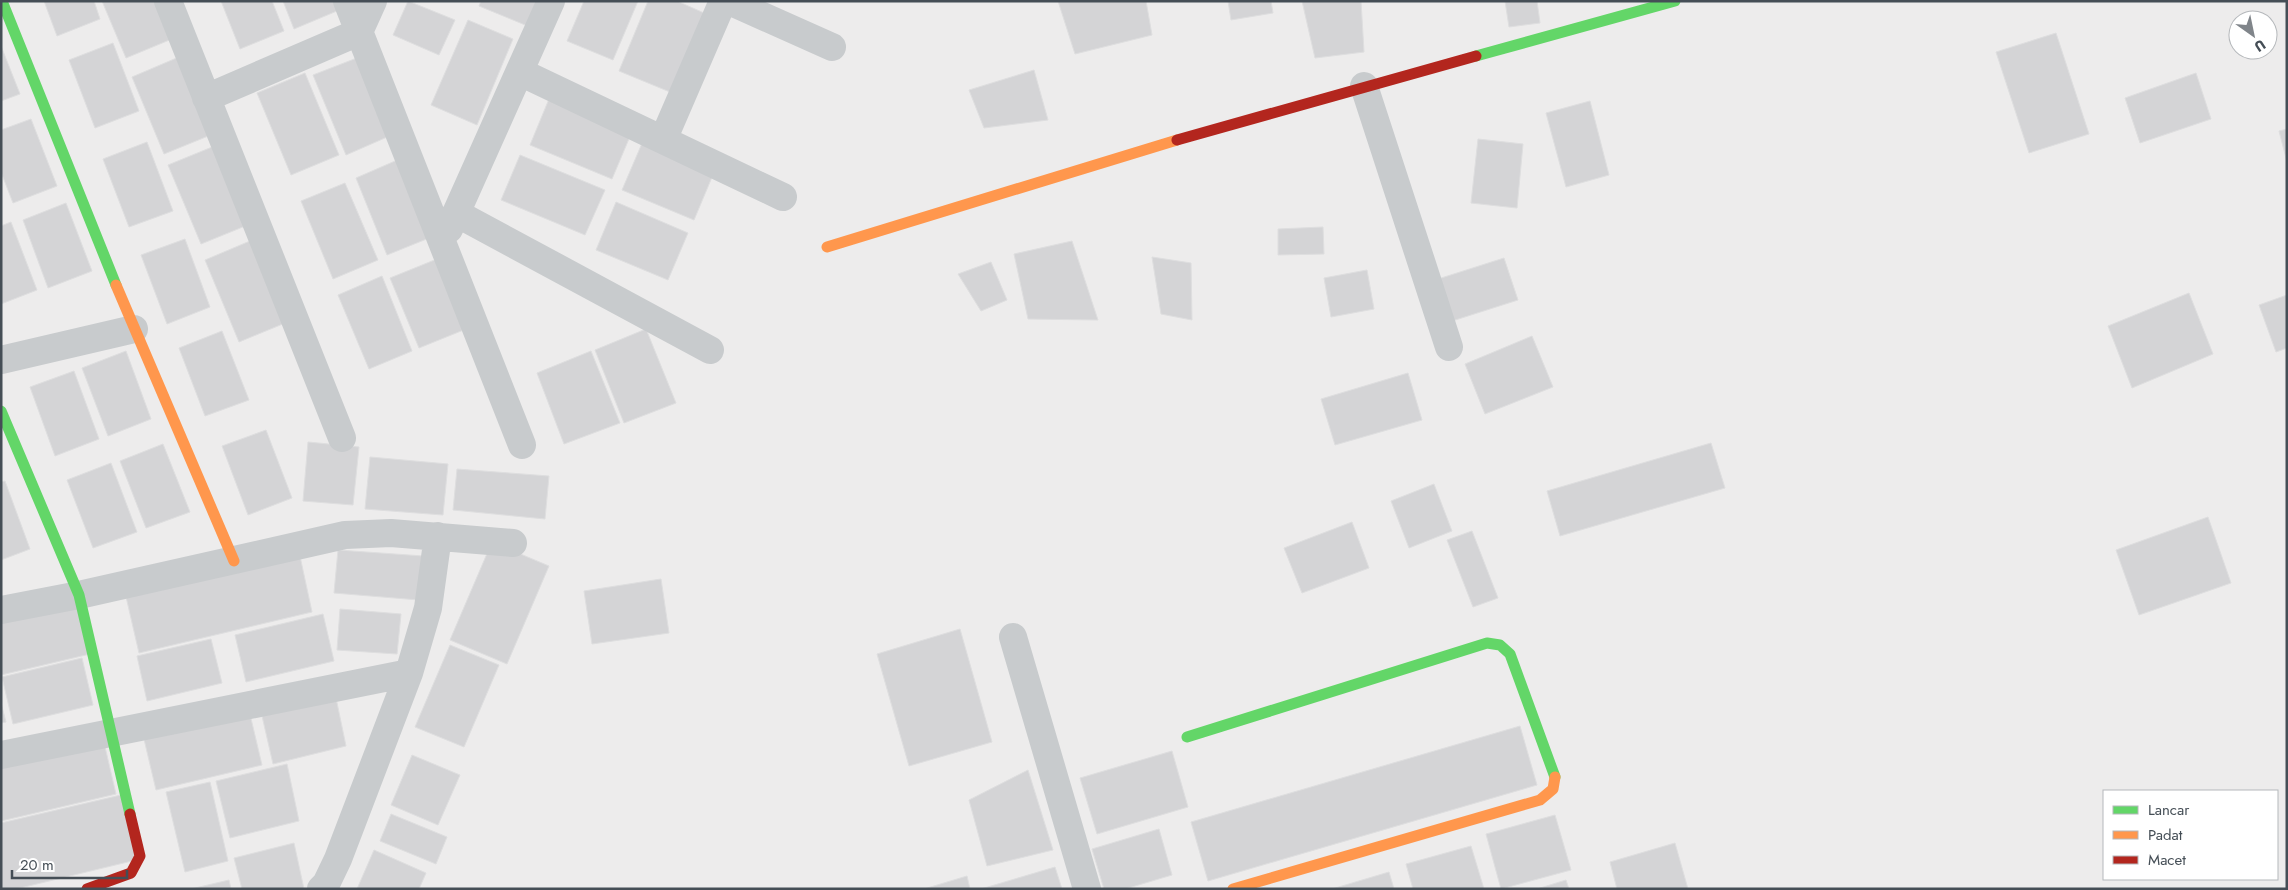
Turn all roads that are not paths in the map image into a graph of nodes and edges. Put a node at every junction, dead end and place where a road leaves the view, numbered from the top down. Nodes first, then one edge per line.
1 (2, 1) edge
2 (168, 1) edge
3 (346, 1) edge
4 (373, 1) edge
5 (552, 1) edge
6 (723, 1) edge
7 (729, 1) edge
8 (1675, 1) edge
9 (359, 32) junction
10 (832, 47) dead end
11 (520, 72) junction
12 (1364, 86) junction
13 (206, 98) junction
14 (663, 140) junction
15 (783, 197) dead end
16 (456, 213) junction
17 (442, 244) junction
18 (827, 246) dead end
19 (134, 329) junction
20 (1449, 347) dead end
21 (710, 350) dead end
22 (1, 360) edge
23 (1, 411) edge
24 (342, 438) dead end
25 (522, 445) dead end
26 (438, 536) junction
27 (513, 544) dead end
28 (234, 561) junction
29 (79, 595) junction
30 (1, 610) edge
31 (1013, 637) dead end
32 (409, 672) junction
33 (110, 734) junction
34 (1187, 738) dead end
35 (1, 756) edge
36 (86, 889) edge
37 (320, 889) edge
38 (1087, 889) edge
39 (1233, 889) edge

1 - 19 street
2 - 13 street
3 - 9 street
4 - 9 street
5 - 11 street
6 - 14 street
7 - 10 street
8 - 12 street
9 - 13 street
9 - 17 street
11 - 14 street
11 - 16 street
12 - 18 street
12 - 20 street
13 - 24 street
14 - 15 street
16 - 17 street
16 - 21 street
17 - 25 street
19 - 22 street
19 - 28 street
23 - 29 street
26 - 27 street
26 - 28 street
26 - 32 street
28 - 29 street
29 - 30 street
29 - 33 street
31 - 38 street
32 - 33 street
32 - 37 street
33 - 35 street
33 - 36 street
34 - 39 street

